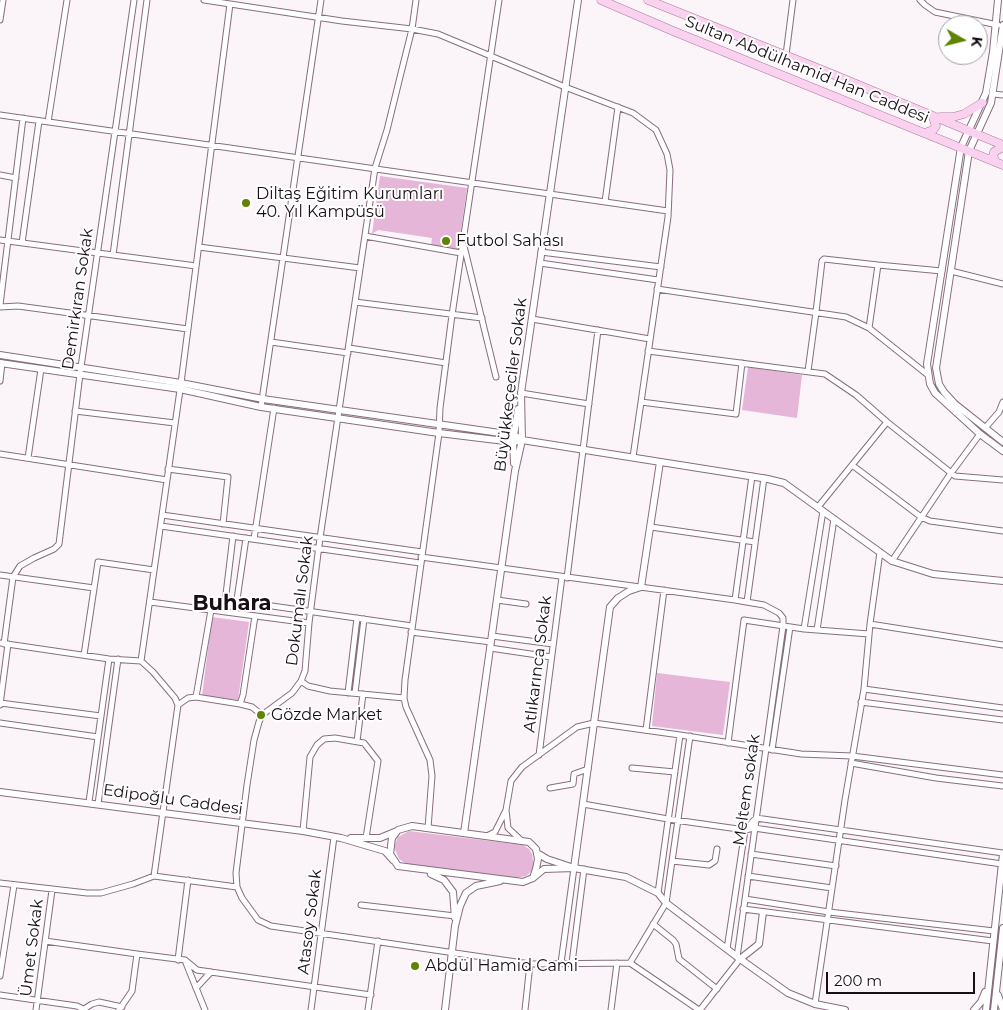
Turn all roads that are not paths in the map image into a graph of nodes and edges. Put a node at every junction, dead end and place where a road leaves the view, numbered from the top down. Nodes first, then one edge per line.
1 (3, 0) edge
2 (67, 0) edge
3 (134, 0) edge
4 (147, 0) edge
5 (204, 0) edge
6 (322, 0) edge
7 (416, 0) edge
8 (499, 0) edge
9 (578, 0) edge
10 (601, 0) edge
11 (648, 0) edge
12 (793, 0) edge
13 (920, 0) edge
14 (998, 0) edge
15 (611, 2) edge
16 (230, 4) junction
17 (319, 17) junction
18 (0, 20) edge
19 (1001, 25) edge
20 (412, 29) junction
21 (491, 55) junction
22 (786, 55) junction
23 (565, 87) junction
24 (993, 94) junction
25 (1003, 95) edge
26 (982, 103) junction
27 (618, 107) junction
28 (0, 115) edge
29 (933, 116) junction
30 (23, 118) junction
31 (39, 120) junction
32 (48, 122) junction
33 (114, 131) junction
34 (967, 131) junction
35 (129, 133) junction
36 (925, 133) junction
37 (976, 134) junction
38 (212, 145) junction
39 (1003, 146) edge
40 (960, 147) junction
41 (969, 151) junction
42 (298, 157) junction
43 (1000, 164) edge
44 (375, 168) junction
45 (0, 176) edge
46 (16, 178) junction
47 (472, 182) junction
48 (550, 194) junction
49 (605, 202) junction
50 (668, 211) junction
51 (365, 236) junction
52 (0, 240) edge
53 (8, 241) junction
54 (22, 243) junction
55 (463, 243) junction
56 (198, 247) junction
57 (542, 252) junction
58 (461, 253) junction
59 (98, 254) junction
60 (113, 255) junction
61 (283, 258) junction
62 (540, 263) junction
63 (878, 265) junction
64 (196, 266) junction
65 (661, 267) junction
66 (360, 268) junction
67 (942, 270) junction
68 (951, 271) junction
69 (658, 280) junction
70 (1003, 284) edge
71 (657, 289) junction
72 (1, 290) edge
73 (355, 302) junction
74 (0, 306) edge
75 (816, 312) junction
76 (452, 315) junction
77 (89, 316) junction
78 (482, 318) junction
79 (532, 319) junction
80 (869, 328) junction
81 (188, 329) junction
82 (598, 330) junction
83 (650, 339) junction
84 (271, 342) junction
85 (348, 350) junction
86 (648, 351) junction
87 (0, 355) edge
88 (1, 363) edge
89 (446, 363) junction
90 (742, 363) junction
91 (41, 369) junction
92 (80, 371) junction
93 (808, 371) junction
94 (928, 375) junction
95 (496, 377) dead end
96 (0, 381) edge
97 (180, 386) junction
98 (521, 393) junction
99 (263, 399) junction
100 (641, 402) junction
101 (1003, 402) edge
102 (589, 404) junction
103 (262, 407) junction
104 (274, 408) junction
105 (76, 411) junction
106 (339, 414) junction
107 (887, 422) junction
108 (175, 423) junction
109 (439, 425) junction
110 (985, 428) junction
111 (439, 433) junction
112 (980, 434) junction
113 (514, 435) junction
114 (522, 440) junction
115 (513, 442) junction
116 (1003, 442) edge
117 (583, 450) junction
118 (1003, 451) edge
119 (0, 454) edge
120 (633, 457) junction
121 (28, 458) junction
122 (660, 462) junction
123 (69, 464) junction
124 (852, 465) junction
125 (168, 470) junction
126 (515, 471) junction
127 (951, 473) junction
128 (752, 476) junction
129 (764, 478) junction
130 (167, 480) junction
131 (1003, 480) edge
132 (820, 509) junction
133 (162, 515) junction
134 (921, 517) junction
135 (834, 519) junction
136 (222, 524) junction
137 (160, 526) junction
138 (651, 527) junction
139 (256, 528) junction
140 (1003, 531) edge
141 (233, 536) junction
142 (246, 538) junction
143 (320, 538) junction
144 (254, 539) junction
145 (744, 540) junction
146 (755, 542) junction
147 (319, 548) junction
148 (880, 552) junction
149 (421, 557) junction
150 (892, 561) junction
151 (501, 569) junction
152 (154, 570) junction
153 (0, 575) edge
154 (12, 577) junction
155 (564, 577) junction
156 (1003, 581) edge
157 (642, 587) junction
158 (94, 588) junction
159 (664, 590) junction
160 (497, 600) junction
161 (735, 600) junction
162 (237, 601) junction
163 (150, 602) junction
164 (747, 602) junction
165 (526, 604) dead end
166 (211, 610) junction
167 (224, 611) junction
168 (311, 612) junction
169 (235, 613) junction
170 (255, 616) junction
171 (357, 618) junction
172 (364, 619) junction
173 (309, 623) junction
174 (870, 624) junction
175 (783, 626) junction
176 (790, 627) junction
177 (412, 629) junction
178 (804, 629) junction
179 (817, 630) junction
180 (869, 634) junction
181 (491, 642) junction
182 (4, 644) edge
183 (553, 644) junction
184 (1003, 645) edge
185 (84, 655) junction
186 (551, 656) junction
187 (109, 659) junction
188 (118, 660) junction
189 (141, 661) junction
190 (302, 681) junction
191 (864, 689) junction
192 (348, 693) junction
193 (355, 694) junction
194 (363, 694) junction
195 (196, 697) junction
196 (404, 698) junction
197 (861, 702) junction
198 (0, 704) edge
199 (240, 704) junction
200 (178, 705) junction
201 (1003, 708) edge
202 (262, 715) junction
203 (101, 716) junction
204 (1003, 720) edge
205 (0, 723) edge
206 (594, 723) junction
207 (646, 730) junction
208 (680, 735) junction
209 (690, 736) junction
210 (98, 737) junction
211 (356, 741) junction
212 (728, 743) junction
213 (765, 749) junction
214 (772, 750) junction
215 (538, 755) junction
216 (852, 756) junction
217 (851, 763) junction
218 (632, 768) dead end
219 (588, 770) junction
220 (675, 772) junction
221 (1003, 775) edge
222 (1003, 786) edge
223 (550, 788) dead end
224 (0, 792) edge
225 (89, 802) junction
226 (98, 804) junction
227 (583, 804) junction
228 (506, 810) junction
229 (163, 813) junction
230 (756, 818) junction
231 (668, 819) junction
232 (678, 820) junction
233 (243, 824) junction
234 (428, 828) junction
235 (754, 828) junction
236 (398, 830) junction
237 (745, 830) junction
238 (841, 830) junction
239 (303, 831) junction
240 (464, 833) junction
241 (487, 836) junction
242 (338, 837) junction
243 (366, 838) junction
244 (840, 840) junction
245 (522, 841) junction
246 (718, 849) dead end
247 (537, 853) junction
248 (751, 854) junction
249 (1003, 854) edge
250 (393, 860) junction
251 (672, 861) junction
252 (1002, 864) edge
253 (836, 866) junction
254 (574, 868) junction
255 (415, 869) junction
256 (584, 869) junction
257 (154, 876) junction
258 (748, 876) junction
259 (533, 878) junction
260 (188, 880) junction
261 (506, 880) junction
262 (0, 883) edge
263 (14, 885) junction
264 (237, 887) junction
265 (832, 888) junction
266 (52, 890) junction
267 (658, 893) junction
268 (745, 899) junction
269 (666, 903) junction
270 (361, 905) dead end
271 (743, 909) junction
272 (763, 912) junction
273 (829, 912) junction
274 (455, 916) junction
275 (828, 921) junction
276 (652, 924) junction
277 (455, 926) junction
278 (1003, 928) edge
279 (994, 931) junction
280 (322, 933) junction
281 (993, 940) junction
282 (45, 941) junction
283 (378, 941) junction
284 (727, 949) junction
285 (452, 952) junction
286 (137, 954) junction
287 (738, 958) junction
288 (178, 960) junction
289 (185, 960) junction
290 (560, 963) junction
291 (572, 963) junction
292 (617, 963) junction
293 (630, 963) junction
294 (530, 964) junction
295 (211, 972) junction
296 (0, 976) edge
297 (989, 979) junction
298 (997, 984) junction
299 (314, 987) junction
300 (196, 988) junction
301 (717, 989) junction
302 (0, 995) edge
303 (371, 995) junction
304 (39, 1000) junction
305 (815, 1004) junction
306 (120, 1008) edge
307 (701, 1009) edge
308 (825, 1009) edge
309 (36, 1010) edge
310 (84, 1010) edge
311 (205, 1010) edge
312 (312, 1010) edge
313 (368, 1010) edge
314 (445, 1010) edge
315 (525, 1010) edge
316 (611, 1010) edge
317 (708, 1010) edge
318 (845, 1010) edge
319 (974, 1010) edge
320 (986, 1010) edge
321 (994, 1010) edge
322 (1003, 1010) edge

1 - 18 street
2 - 32 street
3 - 33 street, Demirkıran Sokak
4 - 35 street
5 - 16 street
6 - 17 street
7 - 20 street, Dokumalı Sokak
8 - 21 street
9 - 23 street, Büyükkeçeciler Sokak
10 - 15 main road, Sultan Abdülhamid Han Caddesi
11 - 22 main road, Sultan Abdülhamid Han Caddesi
12 - 22 street
13 - 19 street
14 - 19 street
15 - 36 main road, Sultan Abdülhamid Han Caddesi
16 - 17 street
16 - 38 street
17 - 20 street
17 - 42 street
19 - 24 street
19 - 26 street
20 - 21 street
20 - 44 street, Dokumalı Sokak
21 - 23 street
21 - 47 street
22 - 29 main road, Sultan Abdülhamid Han Caddesi
23 - 27 street
23 - 48 street, Büyükkeçeciler Sokak
24 - 25 street
24 - 37 street
26 - 29 main road
26 - 34 street
27 - 49 street
27 - 50 street
28 - 30 street
29 - 34 main road, Sultan Abdülhamid Han Caddesi
29 - 36 main road
30 - 31 street
30 - 46 street
31 - 32 street
31 - 54 street
32 - 33 street
33 - 35 street
33 - 59 street, Demirkıran Sokak
34 - 37 main road, Sultan Abdülhamid Han Caddesi
34 - 40 street
35 - 38 street
35 - 60 street
36 - 40 main road, Sultan Abdülhamid Han Caddesi
37 - 39 main road, Sultan Abdülhamid Han Caddesi
37 - 41 street
38 - 42 street
38 - 56 street
39 - 43 main road
40 - 41 main road, Sultan Abdülhamid Han Caddesi
40 - 67 street
41 - 43 main road, Sultan Abdülhamid Han Caddesi
41 - 68 street
42 - 44 street
42 - 61 street
44 - 47 street
44 - 51 street, Dokumalı Sokak
45 - 46 street
46 - 53 street
47 - 48 street
47 - 55 street
48 - 49 street
48 - 57 street, Büyükkeçeciler Sokak
49 - 50 street
50 - 65 street
51 - 58 street
51 - 66 street, Dokumalı Sokak
52 - 53 street
53 - 54 street
53 - 72 street
54 - 59 street
55 - 58 street
55 - 78 street
56 - 61 street
56 - 64 street
57 - 62 street, Büyükkeçeciler Sokak
57 - 65 street
58 - 76 street
59 - 60 street
59 - 77 street, Demirkıran Sokak
60 - 64 street
61 - 66 street
61 - 84 street
62 - 69 street
62 - 79 street, Büyükkeçeciler Sokak
63 - 67 street
63 - 75 street
63 - 80 street
64 - 81 street
65 - 69 street
66 - 73 street, Dokumalı Sokak
67 - 94 street
68 - 70 street
68 - 110 street
69 - 71 street
71 - 75 street
71 - 83 street
72 - 74 street
73 - 76 street
73 - 85 street, Dokumalı Sokak
74 - 77 street
75 - 80 street
75 - 93 street
76 - 78 street
76 - 89 street
77 - 81 street
77 - 92 street, Demirkıran Sokak
78 - 95 street
79 - 82 street
79 - 98 street, Büyükkeçeciler Sokak
80 - 94 street
81 - 97 street
82 - 83 street
82 - 102 street, Atlıkarınca Sokak
83 - 86 street
84 - 85 street
84 - 99 street
85 - 89 street
85 - 106 street, Dokumalı Sokak
86 - 90 street
86 - 100 street
87 - 92 street
88 - 91 street
88 - 96 street
89 - 109 street
90 - 93 street
90 - 100 street
91 - 92 street
91 - 121 street
92 - 97 street
92 - 105 street, Demirkıran Sokak
93 - 107 street
94 - 112 street
97 - 99 street
97 - 103 street
97 - 108 street
98 - 102 street
98 - 113 street
98 - 114 street, Büyükkeçeciler Sokak
99 - 103 street
99 - 106 street
100 - 120 street
101 - 110 street
102 - 117 street, Atlıkarınca Sokak
103 - 104 street
104 - 106 street
104 - 139 street
105 - 108 street
105 - 123 street, Demirkıran Sokak
106 - 109 street
106 - 111 street
106 - 143 street, Dokumalı Sokak
107 - 124 street
107 - 127 street
108 - 125 street
109 - 111 street
109 - 113 street
110 - 116 street
111 - 115 street
111 - 149 street
112 - 118 street
112 - 127 street
113 - 114 street
113 - 115 street
114 - 115 street
114 - 117 street
114 - 126 street, Büyükkeçeciler Sokak
115 - 126 street
117 - 120 street
117 - 155 street, Atlıkarınca Sokak
119 - 121 street
120 - 122 street
121 - 123 street
122 - 128 street
122 - 138 street
123 - 130 street
123 - 154 street, Demirkıran Sokak
124 - 132 street
124 - 134 street
125 - 130 street
125 - 136 street
126 - 151 street, Büyükkeçeciler Sokak
127 - 131 street
127 - 134 street
128 - 129 street
128 - 145 street
129 - 132 street
129 - 146 street
130 - 133 street
132 - 135 street
132 - 178 street
133 - 136 street
133 - 137 street
134 - 140 street
134 - 150 street
135 - 148 street
135 - 179 street
136 - 139 street
137 - 141 street
137 - 152 street
138 - 145 street
138 - 157 street
139 - 143 street
139 - 144 street
141 - 142 street
141 - 167 street
142 - 144 street
142 - 162 street
143 - 147 street, Dokumalı Sokak
143 - 149 street
144 - 147 street
145 - 146 street
145 - 161 street
146 - 164 street
147 - 149 street
147 - 168 street, Dokumalı Sokak
148 - 150 street
148 - 174 street
149 - 151 street
149 - 177 street
150 - 156 street
151 - 155 street
151 - 160 street, Büyükkeçeciler Sokak
152 - 158 street
152 - 163 street
153 - 154 street
154 - 158 street
154 - 182 street
155 - 157 street
155 - 183 street, Atlıkarınca Sokak
157 - 159 street
157 - 206 street
158 - 185 street
159 - 161 street
159 - 207 street
160 - 165 street
160 - 181 street, Büyükkeçeciler Sokak
161 - 164 street
162 - 168 street
162 - 169 street
163 - 166 street
163 - 189 street
164 - 175 street
166 - 167 street
166 - 195 street
167 - 169 street
168 - 171 street
168 - 173 street, Dokumalı Sokak
169 - 170 street
170 - 173 street
170 - 199 street
171 - 172 street
171 - 192 street
172 - 177 street
172 - 193 street
173 - 190 street, Dokumalı Sokak
174 - 180 street
174 - 184 street
175 - 176 street
175 - 212 street
175 - 213 street, Meltem sokak
176 - 178 street
176 - 214 street, Meltem sokak
177 - 181 street
177 - 196 street
178 - 179 street
179 - 180 street
180 - 191 street
181 - 183 street
181 - 186 street
181 - 240 street, Büyükkeçeciler Sokak
182 - 185 street
182 - 198 street
183 - 186 street, Atlıkarınca Sokak
185 - 187 street
186 - 215 street, Atlıkarınca Sokak
187 - 188 street
187 - 203 street
188 - 189 street
188 - 226 street
189 - 200 street
190 - 192 street
190 - 202 street, Dokumalı Sokak
191 - 197 street
191 - 201 street
192 - 193 street
193 - 194 street
194 - 196 street
194 - 211 street
195 - 199 street
195 - 200 street
196 - 234 street
197 - 204 street
197 - 216 street
198 - 203 street
199 - 202 street
200 - 229 street
202 - 233 street
203 - 210 street
205 - 210 street
206 - 207 street
206 - 215 street
206 - 219 street
207 - 208 street
208 - 209 street
208 - 220 street
209 - 212 street
209 - 232 street
210 - 225 street
211 - 239 street
211 - 243 street
212 - 213 street
213 - 214 street
213 - 230 street, Meltem sokak
214 - 216 street
215 - 228 street
216 - 217 street
216 - 221 street
217 - 222 street
217 - 238 street
218 - 220 street
219 - 223 street
219 - 227 street
220 - 231 street
224 - 225 street, Edipoğlu Caddesi
225 - 226 street, Edipoğlu Caddesi
226 - 229 street, Edipoğlu Caddesi
227 - 231 street
227 - 254 street
228 - 241 street
228 - 245 street
229 - 233 street, Edipoğlu Caddesi
229 - 257 street
230 - 235 street, Meltem sokak
230 - 237 street
230 - 238 street
231 - 232 street
231 - 267 street
232 - 237 street
232 - 251 street
233 - 239 street, Edipoğlu Caddesi
233 - 264 street
234 - 236 street
234 - 240 street
235 - 237 street
235 - 244 street
235 - 248 street, Meltem sokak
236 - 243 street
236 - 250 street
237 - 284 street, Meltem sokak
238 - 244 street
238 - 249 street
239 - 242 street, Edipoğlu Caddesi
240 - 241 street
241 - 245 street
242 - 243 street
242 - 250 street
242 - 280 street, Atasoy Sokak
244 - 252 street
244 - 253 street
245 - 247 street
246 - 251 street
247 - 254 street
247 - 259 street
248 - 253 street
248 - 258 street, Meltem sokak
249 - 252 street
250 - 255 street
251 - 269 street
252 - 279 street
253 - 265 street
254 - 256 street
254 - 259 street
254 - 290 street
255 - 261 street
255 - 274 street
256 - 267 street
256 - 291 street
257 - 260 street
257 - 266 street
258 - 265 street
258 - 268 street, Meltem sokak
259 - 261 street
260 - 264 street
260 - 288 street
261 - 277 street
262 - 263 street
263 - 266 street
263 - 296 street
264 - 280 street
265 - 273 street
266 - 282 street, Ümet Sokak
267 - 269 street
268 - 271 street, Meltem sokak
268 - 273 street
269 - 276 street
269 - 284 street
270 - 274 street
271 - 272 street
271 - 287 street, Meltem sokak
272 - 275 street
272 - 287 street
273 - 275 street
273 - 279 street
274 - 277 street
275 - 281 street
275 - 305 street
276 - 293 street
276 - 301 street
277 - 285 street
278 - 298 street
279 - 281 street
280 - 283 street
280 - 299 street, Atasoy Sokak
281 - 297 street
282 - 286 street
282 - 304 street, Ümet Sokak
283 - 285 street
283 - 303 street
284 - 287 street
285 - 294 street
285 - 314 street
286 - 288 street
286 - 306 street
287 - 301 street
287 - 305 street
288 - 289 street
289 - 295 street
289 - 300 street
290 - 291 street
290 - 294 street
291 - 292 street
292 - 293 street
292 - 316 street
293 - 307 street
294 - 315 street
295 - 299 street
295 - 300 street
297 - 319 street
297 - 320 street
298 - 321 street
298 - 322 street
299 - 303 street
299 - 312 street, Atasoy Sokak
300 - 311 street
301 - 307 street
302 - 304 street
303 - 313 street
304 - 309 street, Ümet Sokak
304 - 310 street
305 - 308 street
306 - 310 street
307 - 317 street
308 - 318 street

